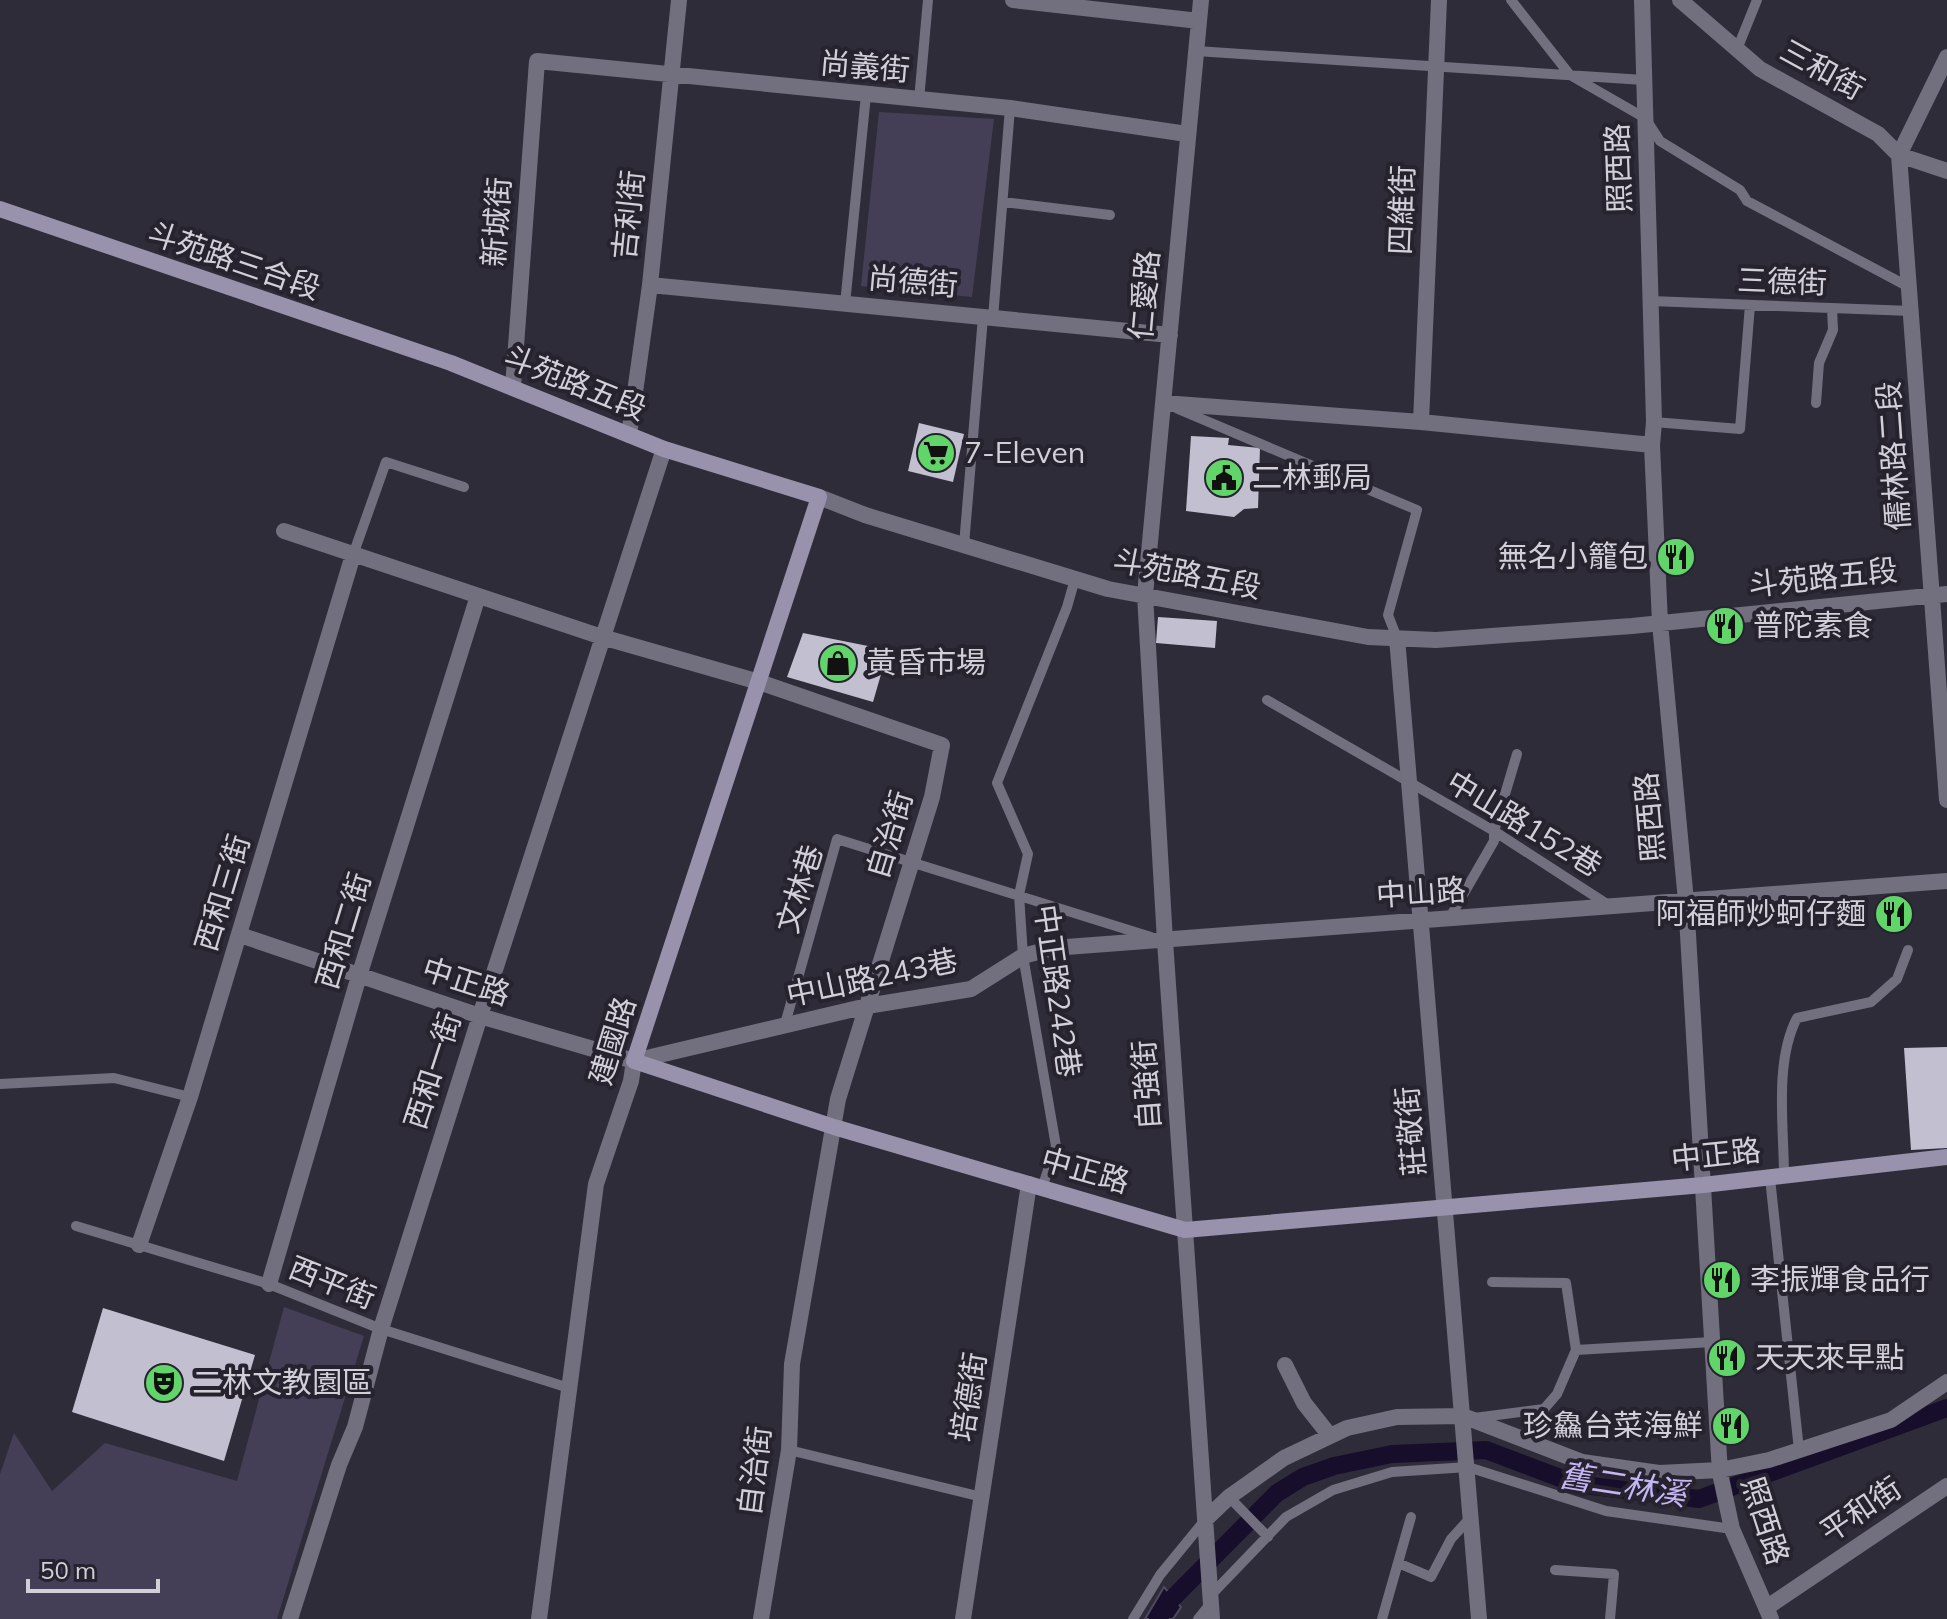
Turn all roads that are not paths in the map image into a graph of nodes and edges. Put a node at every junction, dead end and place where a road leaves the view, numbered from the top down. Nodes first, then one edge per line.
1 (679, 0) edge
2 (928, 0) edge
3 (1013, 0) edge
4 (1201, 0) edge
5 (1439, 0) edge
6 (1511, 0) edge
7 (1642, 0) edge
8 (1680, 0) edge
9 (1757, 0) edge
10 (1199, 21) junction
11 (1738, 47) junction
12 (1196, 51) junction
13 (1947, 57) edge
14 (537, 61) joint
15 (1436, 65) junction
16 (1570, 75) junction
17 (671, 76) junction
18 (1644, 80) junction
19 (866, 95) junction
20 (919, 100) junction
21 (1010, 108) junction
22 (1645, 118) junction
23 (1187, 134) junction
24 (1899, 155) junction
25 (1947, 171) edge
26 (1003, 202) junction
27 (0, 209) edge
28 (1110, 215) dead end
29 (650, 285) junction
30 (1909, 287) junction
31 (1651, 301) junction
32 (845, 304) junction
33 (1750, 305) junction
34 (1832, 308) junction
35 (1911, 311) junction
36 (988, 318) junction
37 (1170, 335) junction
38 (451, 363) joint
39 (513, 387) junction
40 (1163, 403) junction
41 (1816, 403) dead end
42 (1421, 422) junction
43 (1654, 422) junction
44 (629, 435) junction
45 (1652, 445) junction
46 (664, 449) junction
47 (464, 487) dead end
48 (819, 497) junction
49 (284, 531) dead end
50 (964, 545) junction
51 (353, 555) junction
52 (1075, 579) junction
53 (1145, 595) junction
54 (1940, 595) edge
55 (478, 596) junction
56 (1660, 623) junction
57 (602, 637) junction
58 (1397, 638) junction
59 (759, 682) junction
60 (1267, 700) dead end
61 (1517, 754) dead end
62 (1410, 784) junction
63 (1947, 800) edge
64 (1494, 831) junction
65 (911, 862) junction
66 (1947, 881) edge
67 (1019, 895) junction
68 (1686, 901) junction
69 (1612, 907) junction
70 (1449, 919) junction
71 (1422, 921) junction
72 (240, 935) junction
73 (1165, 941) junction
74 (1908, 950) dead end
75 (1023, 956) junction
76 (359, 976) junction
77 (867, 1006) junction
78 (480, 1016) junction
79 (785, 1024) junction
80 (634, 1061) junction
81 (0, 1084) edge
82 (190, 1097) junction
83 (834, 1127) junction
84 (1947, 1157) edge
85 (1777, 1177) junction
86 (1703, 1185) junction
87 (1036, 1186) junction
88 (1446, 1209) junction
89 (76, 1226) dead end
90 (1185, 1230) junction
91 (139, 1245) junction
92 (1492, 1282) dead end
93 (269, 1284) junction
94 (381, 1329) junction
95 (1712, 1342) junction
96 (1576, 1350) junction
97 (1285, 1365) dead end
98 (1947, 1382) edge
99 (569, 1388) junction
100 (1466, 1417) junction
101 (1330, 1436) junction
102 (789, 1450) junction
103 (1799, 1450) junction
104 (1468, 1467) junction
105 (1720, 1470) junction
106 (1947, 1486) edge
107 (982, 1497) junction
108 (1229, 1497) junction
109 (1411, 1517) dead end
110 (1471, 1517) junction
111 (1206, 1519) junction
112 (1732, 1529) junction
113 (1268, 1537) junction
114 (1398, 1563) junction
115 (1555, 1570) dead end
116 (1212, 1605) edge
117 (1769, 1614) edge
118 (290, 1619) edge
119 (539, 1619) edge
120 (761, 1619) edge
121 (963, 1619) edge
122 (1133, 1619) edge
123 (1198, 1619) edge
124 (1382, 1619) edge
125 (1479, 1619) edge
126 (1610, 1619) edge

1 - 17 street, 吉利街
2 - 20 lane
3 - 10 street
4 - 10 street, 仁愛路
5 - 15 street, 四維街
6 - 16 lane
7 - 18 street, 照西路
8 - 11 street, 三和街
9 - 11 lane
10 - 12 street, 仁愛路
11 - 24 street, 三和街
12 - 15 lane
12 - 23 street, 仁愛路
13 - 24 street
14 - 17 street, 尚義街
14 - 39 street, 新城街
15 - 16 lane
15 - 42 street, 四維街
16 - 18 lane
16 - 22 lane
17 - 19 street, 尚義街
17 - 29 street, 吉利街
18 - 22 street, 照西路
19 - 20 street, 尚義街
19 - 32 lane
20 - 21 street, 尚義街
21 - 23 street, 尚義街
21 - 26 lane
22 - 30 lane
22 - 31 street, 照西路
23 - 37 street, 仁愛路
24 - 25 street, 三和街
24 - 30 street, 儒林路二段
26 - 28 lane
26 - 36 lane
27 - 38 main road, 斗苑路三合段
29 - 32 street, 尚德街
29 - 44 street, 吉利街
30 - 35 street, 儒林路二段
31 - 33 lane, 三德街
31 - 43 street, 照西路
32 - 36 street, 尚德街
33 - 34 lane, 三德街
33 - 43 lane
34 - 35 lane, 三德街
34 - 41 lane
35 - 54 street, 儒林路二段
36 - 37 street, 尚德街
36 - 50 lane
37 - 40 street, 仁愛路
38 - 39 main road, 斗苑路五段
39 - 44 main road, 斗苑路五段
40 - 42 street
40 - 53 street, 仁愛路
40 - 58 lane
42 - 45 street
43 - 45 street, 照西路
44 - 46 main road, 斗苑路五段
45 - 56 street, 照西路
46 - 48 main road, 斗苑路五段
46 - 57 street, 西和一街
47 - 51 lane
48 - 50 street, 斗苑路五段
48 - 59 main road, 建國路
49 - 51 street, 自治街
50 - 52 street, 斗苑路五段
51 - 55 street, 自治街
51 - 72 street, 西和三街
52 - 53 street, 斗苑路五段
52 - 67 lane, 中正路242巷
53 - 58 street, 斗苑路五段
53 - 73 street, 自強街
54 - 56 street, 斗苑路五段
54 - 63 street, 儒林路二段
55 - 57 street, 自治街
55 - 76 street, 西和二街
56 - 58 street, 斗苑路五段
56 - 68 street, 照西路
57 - 59 street, 自治街
57 - 78 street, 西和一街
58 - 62 street, 莊敬街
59 - 65 street, 自治街
59 - 80 main road, 建國路
60 - 62 lane, 中山路152巷
61 - 64 lane
62 - 64 lane, 中山路152巷
62 - 71 street, 莊敬街
64 - 69 lane, 中山路152巷
64 - 70 lane
65 - 67 lane, 中山路
65 - 77 street, 自治街
65 - 79 lane, 文林巷
66 - 68 street, 中山路
67 - 73 lane, 中山路
67 - 75 lane, 中正路242巷
68 - 69 street, 中山路
68 - 86 street, 照西路
69 - 70 street, 中山路
70 - 71 street, 中山路
71 - 73 street, 中山路
71 - 88 street, 莊敬街
72 - 76 street, 中正路
72 - 82 street, 西和三街
73 - 75 street, 中山路243巷
73 - 90 street, 自強街
74 - 85 lane
75 - 77 street, 中山路243巷
75 - 87 lane, 中正路242巷
76 - 78 street, 中正路
76 - 93 street, 西和二街
77 - 79 street, 中山路243巷
77 - 83 street, 自治街
78 - 80 street, 中正路
78 - 94 street, 西和一街
79 - 80 street, 中山路243巷
80 - 83 main road, 中正路
80 - 99 street, 建國路
81 - 82 lane
82 - 91 street, 西和三街
83 - 87 main road, 中正路
83 - 102 street, 自治街
84 - 85 main road, 中正路
85 - 86 main road, 中正路
85 - 103 lane
86 - 88 main road, 中正路
86 - 95 street, 照西路
87 - 90 main road, 中正路
87 - 107 street, 培德街
88 - 90 main road, 中正路
88 - 100 street, 莊敬街
89 - 91 lane, 西平街
90 - 111 street, 自強街
91 - 93 lane, 西平街
92 - 96 lane
93 - 94 lane, 西平街
94 - 99 lane, 西平街
94 - 118 street, 西和一街
95 - 96 lane
95 - 105 street, 照西路
96 - 100 lane
97 - 101 street
98 - 103 street
99 - 119 street, 建國路
100 - 101 street
100 - 104 street, 莊敬街
100 - 105 street
101 - 108 street
102 - 107 lane
102 - 120 street, 自治街
103 - 105 street
104 - 110 street, 莊敬街
104 - 112 lane
104 - 113 lane
105 - 112 street, 照西路
106 - 117 street, 平和街
107 - 121 street, 培德街
108 - 111 street
108 - 113 lane
109 - 114 lane
110 - 114 lane
110 - 125 street, 莊敬街
111 - 116 street, 自強街
111 - 122 lane
112 - 117 street, 照西路
113 - 116 lane
114 - 124 lane
115 - 126 lane
116 - 123 lane

